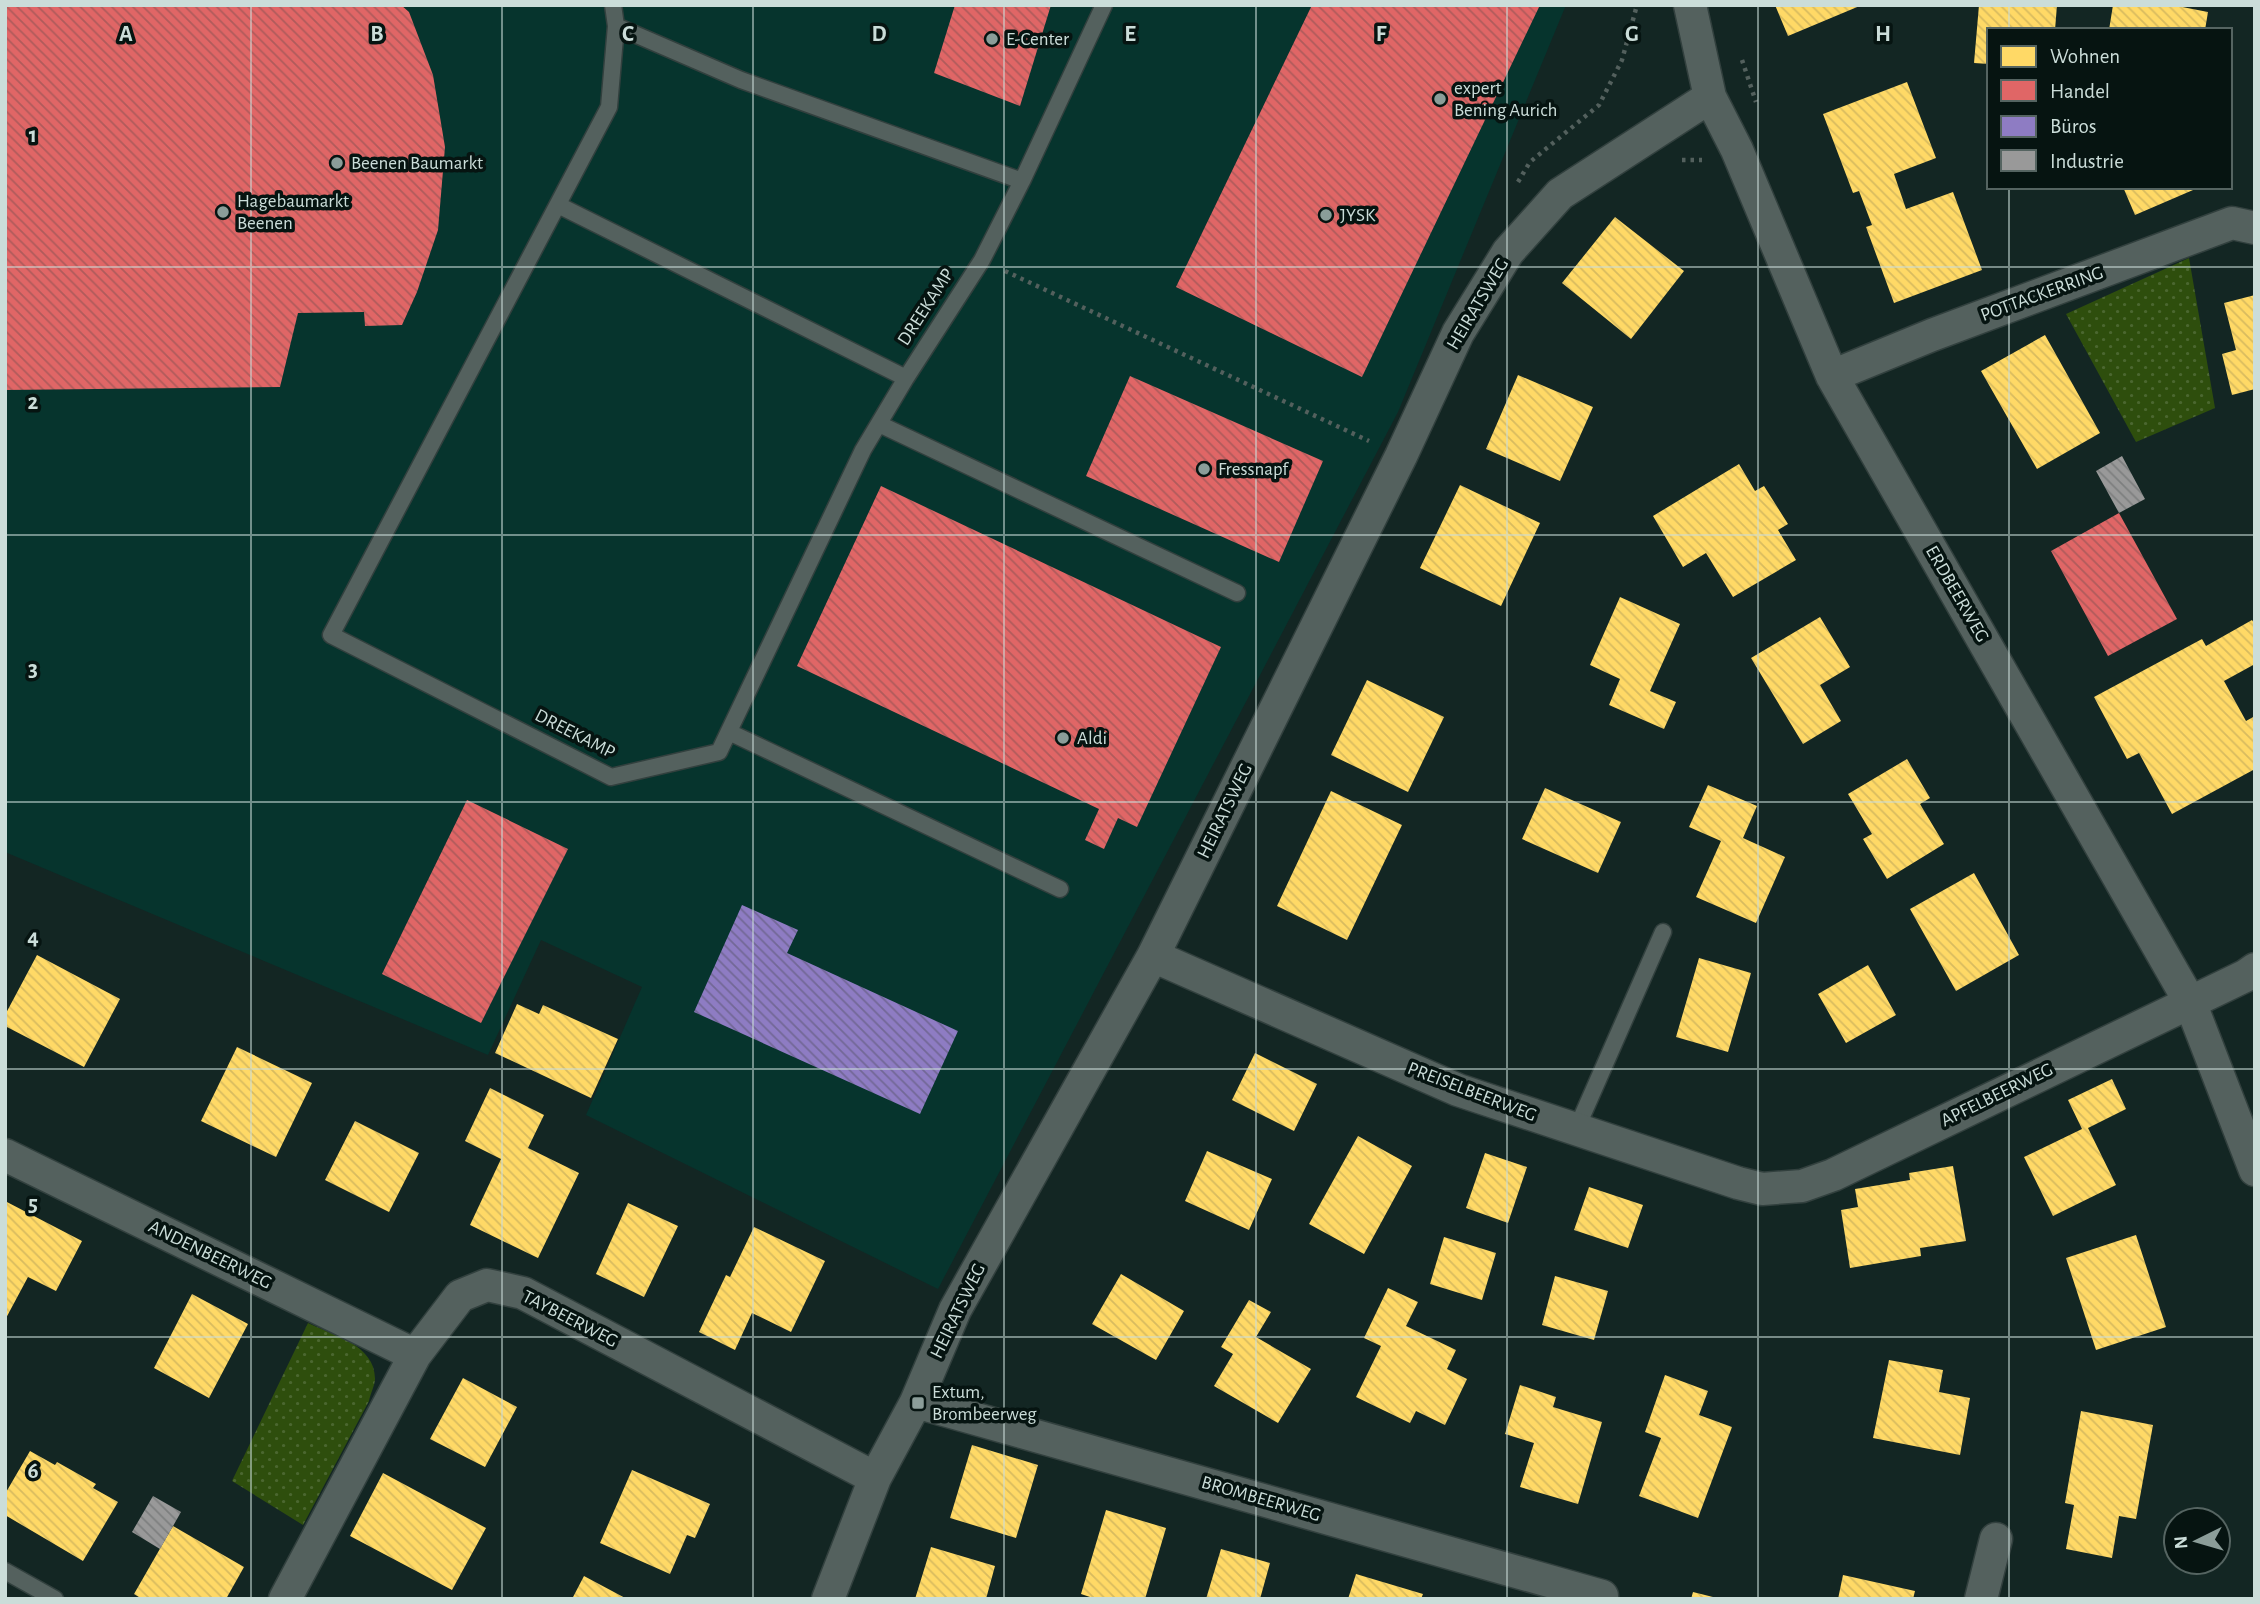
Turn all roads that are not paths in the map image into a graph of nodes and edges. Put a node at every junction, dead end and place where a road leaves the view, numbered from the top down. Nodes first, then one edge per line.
1 (613, 5) edge
2 (1104, 5) edge
3 (1690, 5) edge
4 (616, 26) junction
5 (1710, 97) junction
6 (1022, 181) junction
7 (558, 205) junction
8 (2255, 228) edge
9 (1832, 376) junction
10 (906, 378) junction
11 (879, 424) junction
12 (1237, 593) dead end
13 (729, 732) junction
14 (1060, 889) dead end
15 (1663, 932) dead end
16 (1153, 956) junction
17 (2255, 969) edge
18 (2190, 1002) junction
19 (1576, 1130) junction
20 (5, 1155) edge
21 (2255, 1170) edge
22 (1802, 1186) joint
23 (415, 1355) junction
24 (916, 1402) junction
25 (875, 1478) junction
26 (1996, 1539) dead end
27 (5, 1571) edge
28 (55, 1599) edge
29 (285, 1599) edge
30 (828, 1599) edge
31 (1602, 1599) edge
32 (1981, 1599) edge

1 - 4 lane, DREEKAMP
2 - 6 lane, DREEKAMP
3 - 5 street, ERDBEERWEG
4 - 6 lane
4 - 7 lane, DREEKAMP
5 - 9 street, ERDBEERWEG
5 - 16 street, HEIRATSWEG
6 - 10 lane, DREEKAMP
7 - 10 lane
7 - 13 lane, DREEKAMP
8 - 9 street, POTTACKERRING
9 - 18 street, ERDBEERWEG
10 - 11 lane, DREEKAMP
11 - 12 lane
11 - 13 lane, DREEKAMP
13 - 14 lane
15 - 19 lane
16 - 19 street, PREISELBEERWEG
16 - 24 street, HEIRATSWEG
17 - 18 street
18 - 21 street, ERDBEERWEG
18 - 22 street, APFELBEERWEG
19 - 22 street, PREISELBEERWEG
20 - 23 street, ANDENBEERWEG
23 - 25 street, TAYBEERWEG
23 - 29 street, TAYBEERWEG
24 - 25 street, HEIRATSWEG
24 - 31 street, BROMBEERWEG
25 - 30 street, HEIRATSWEG
26 - 32 street
27 - 28 lane

